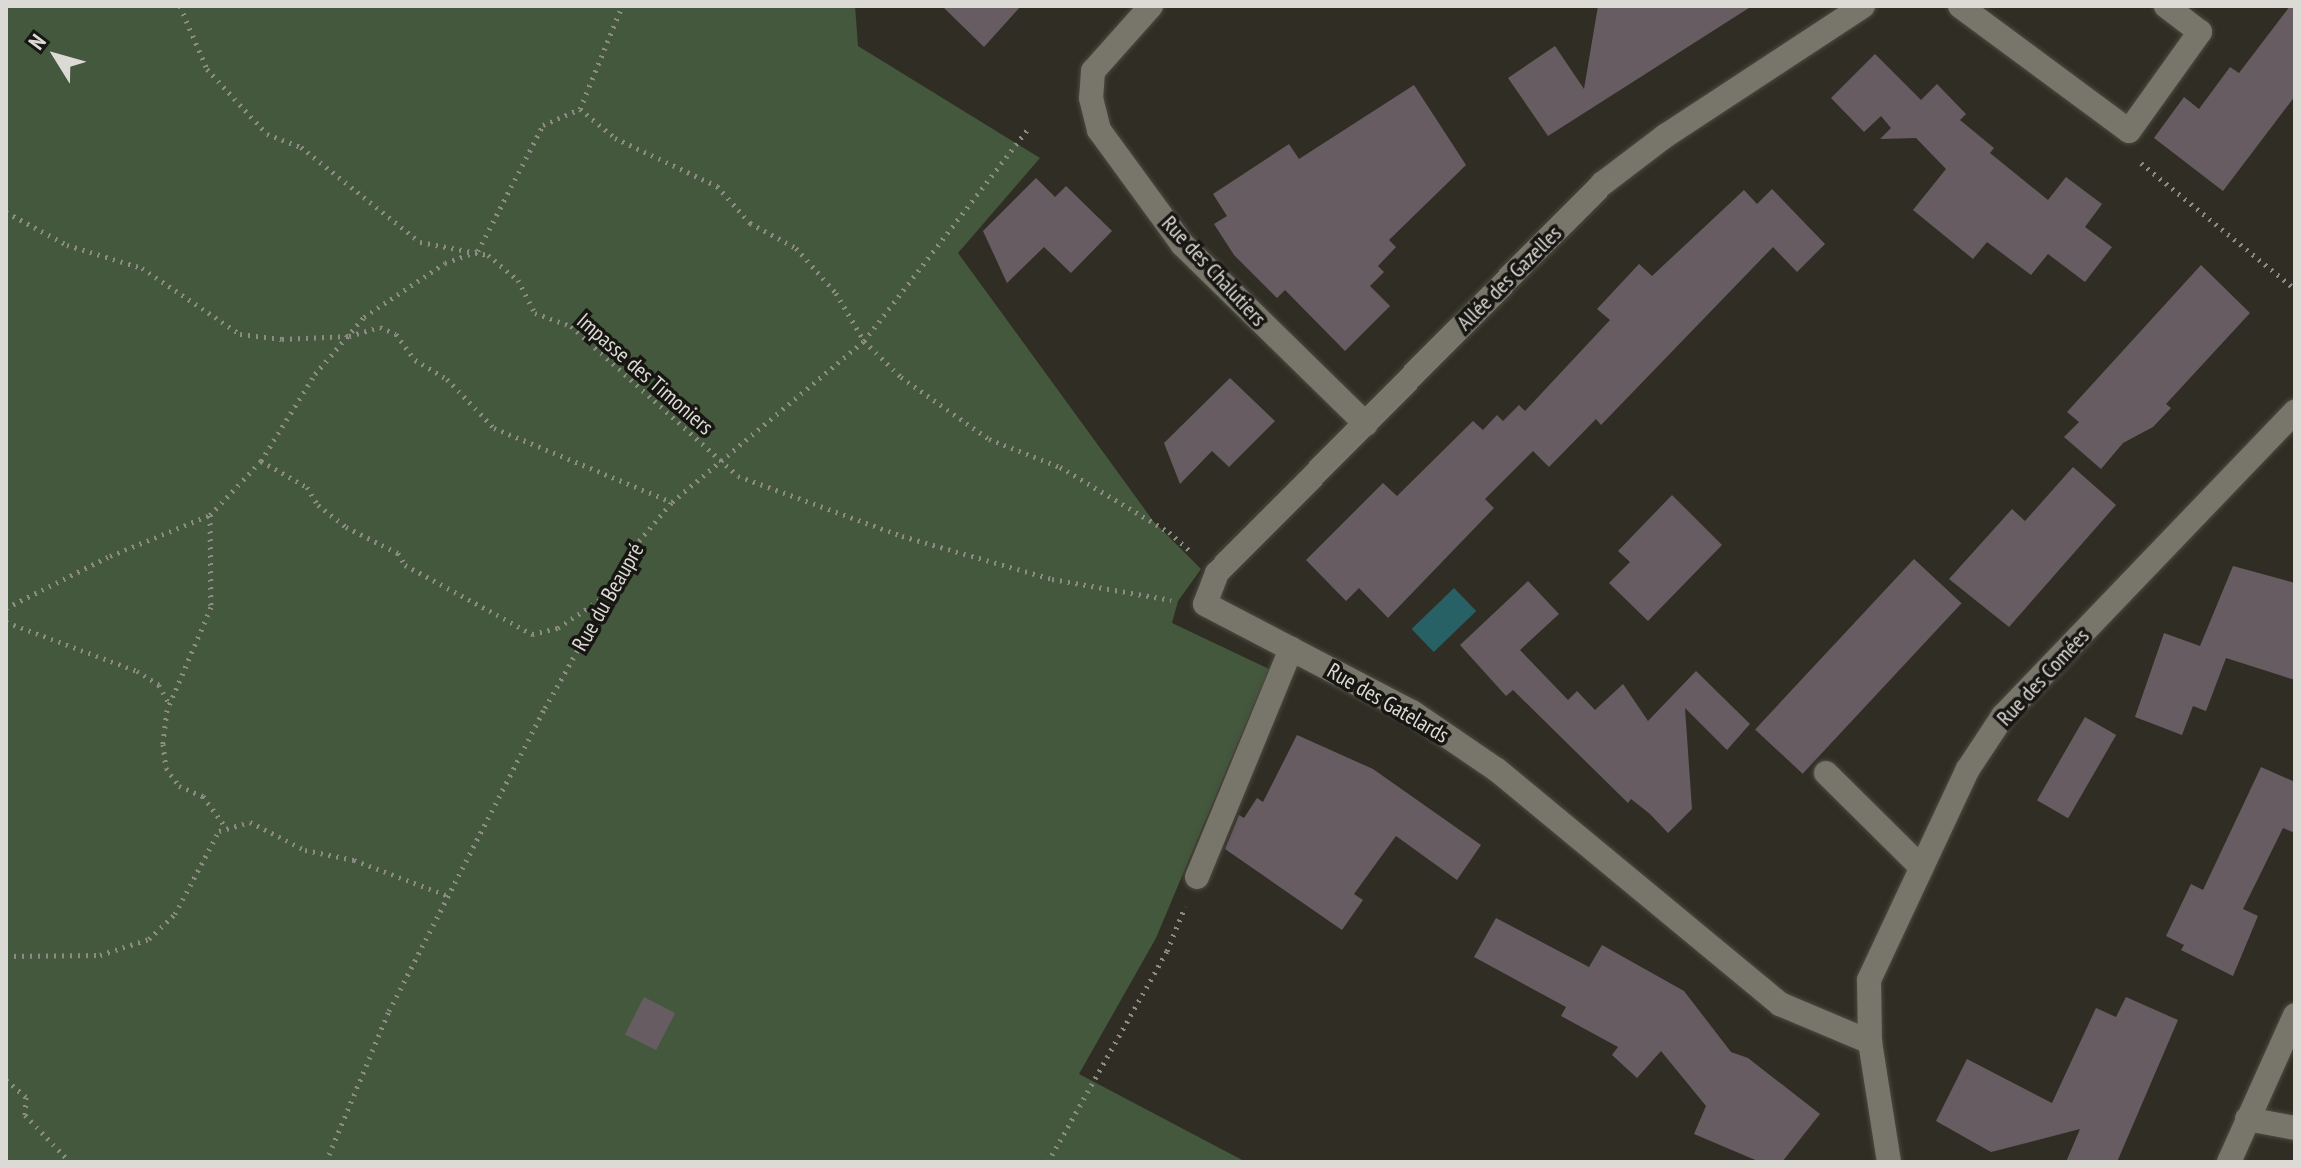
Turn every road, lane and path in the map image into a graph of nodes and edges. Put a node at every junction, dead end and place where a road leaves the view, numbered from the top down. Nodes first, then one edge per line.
1 (180, 6) edge
2 (622, 6) edge
3 (1151, 6) edge
4 (1863, 6) edge
5 (1960, 6) edge
6 (2166, 6) edge
7 (580, 109) junction
8 (1027, 130) dead end
9 (2129, 131) junction
10 (6, 212) edge
11 (478, 251) junction
12 (2295, 289) edge
13 (349, 336) junction
14 (864, 341) junction
15 (2295, 411) edge
16 (1366, 424) junction
17 (261, 461) junction
18 (722, 463) junction
19 (672, 502) junction
20 (210, 515) junction
21 (1198, 558) dead end
22 (1177, 589) dead end
23 (611, 593) junction
24 (1171, 600) junction
25 (1205, 604) junction
26 (6, 608) edge
27 (6, 622) edge
28 (1291, 649) junction
29 (170, 706) junction
30 (1826, 773) dead end
31 (225, 826) junction
32 (1921, 867) junction
33 (1197, 877) joint
34 (449, 896) junction
35 (6, 956) edge
36 (2295, 1015) edge
37 (1870, 1042) junction
38 (6, 1080) edge
39 (2247, 1119) junction
40 (2295, 1128) edge
41 (1881, 1157) edge
42 (70, 1162) edge
43 (326, 1162) edge
44 (1048, 1162) edge
45 (2229, 1162) edge

1 - 11 path
2 - 7 path
3 - 16 street, Rue des Chalutiers
4 - 16 street, Allée des Gazelles
5 - 9 street
6 - 9 street
7 - 11 path
7 - 14 path
8 - 14 path, Rue du Beaupré
9 - 12 path
10 - 13 path
11 - 13 path
11 - 18 path, Impasse des Timoniers
13 - 17 path
13 - 19 path
14 - 18 path, Rue du Beaupré
14 - 21 path
15 - 32 street, Rue des Comées
16 - 25 street, Allée des Gazelles
17 - 20 path
17 - 23 path
18 - 19 path, Rue du Beaupré
18 - 24 path
19 - 23 path, Rue du Beaupré
20 - 26 path
20 - 29 path
22 - 24 path
23 - 34 path, Rue du Beaupré
24 - 25 path
25 - 28 street, Rue des Gatelards
27 - 29 path
28 - 33 street
28 - 37 street, Rue des Gatelards
29 - 31 path
30 - 32 street
31 - 34 path
31 - 35 path
32 - 37 street, Rue des Comées
33 - 44 path
34 - 43 path, Rue du Beaupré
36 - 39 street
37 - 41 street
38 - 42 path
39 - 40 street
39 - 45 street

